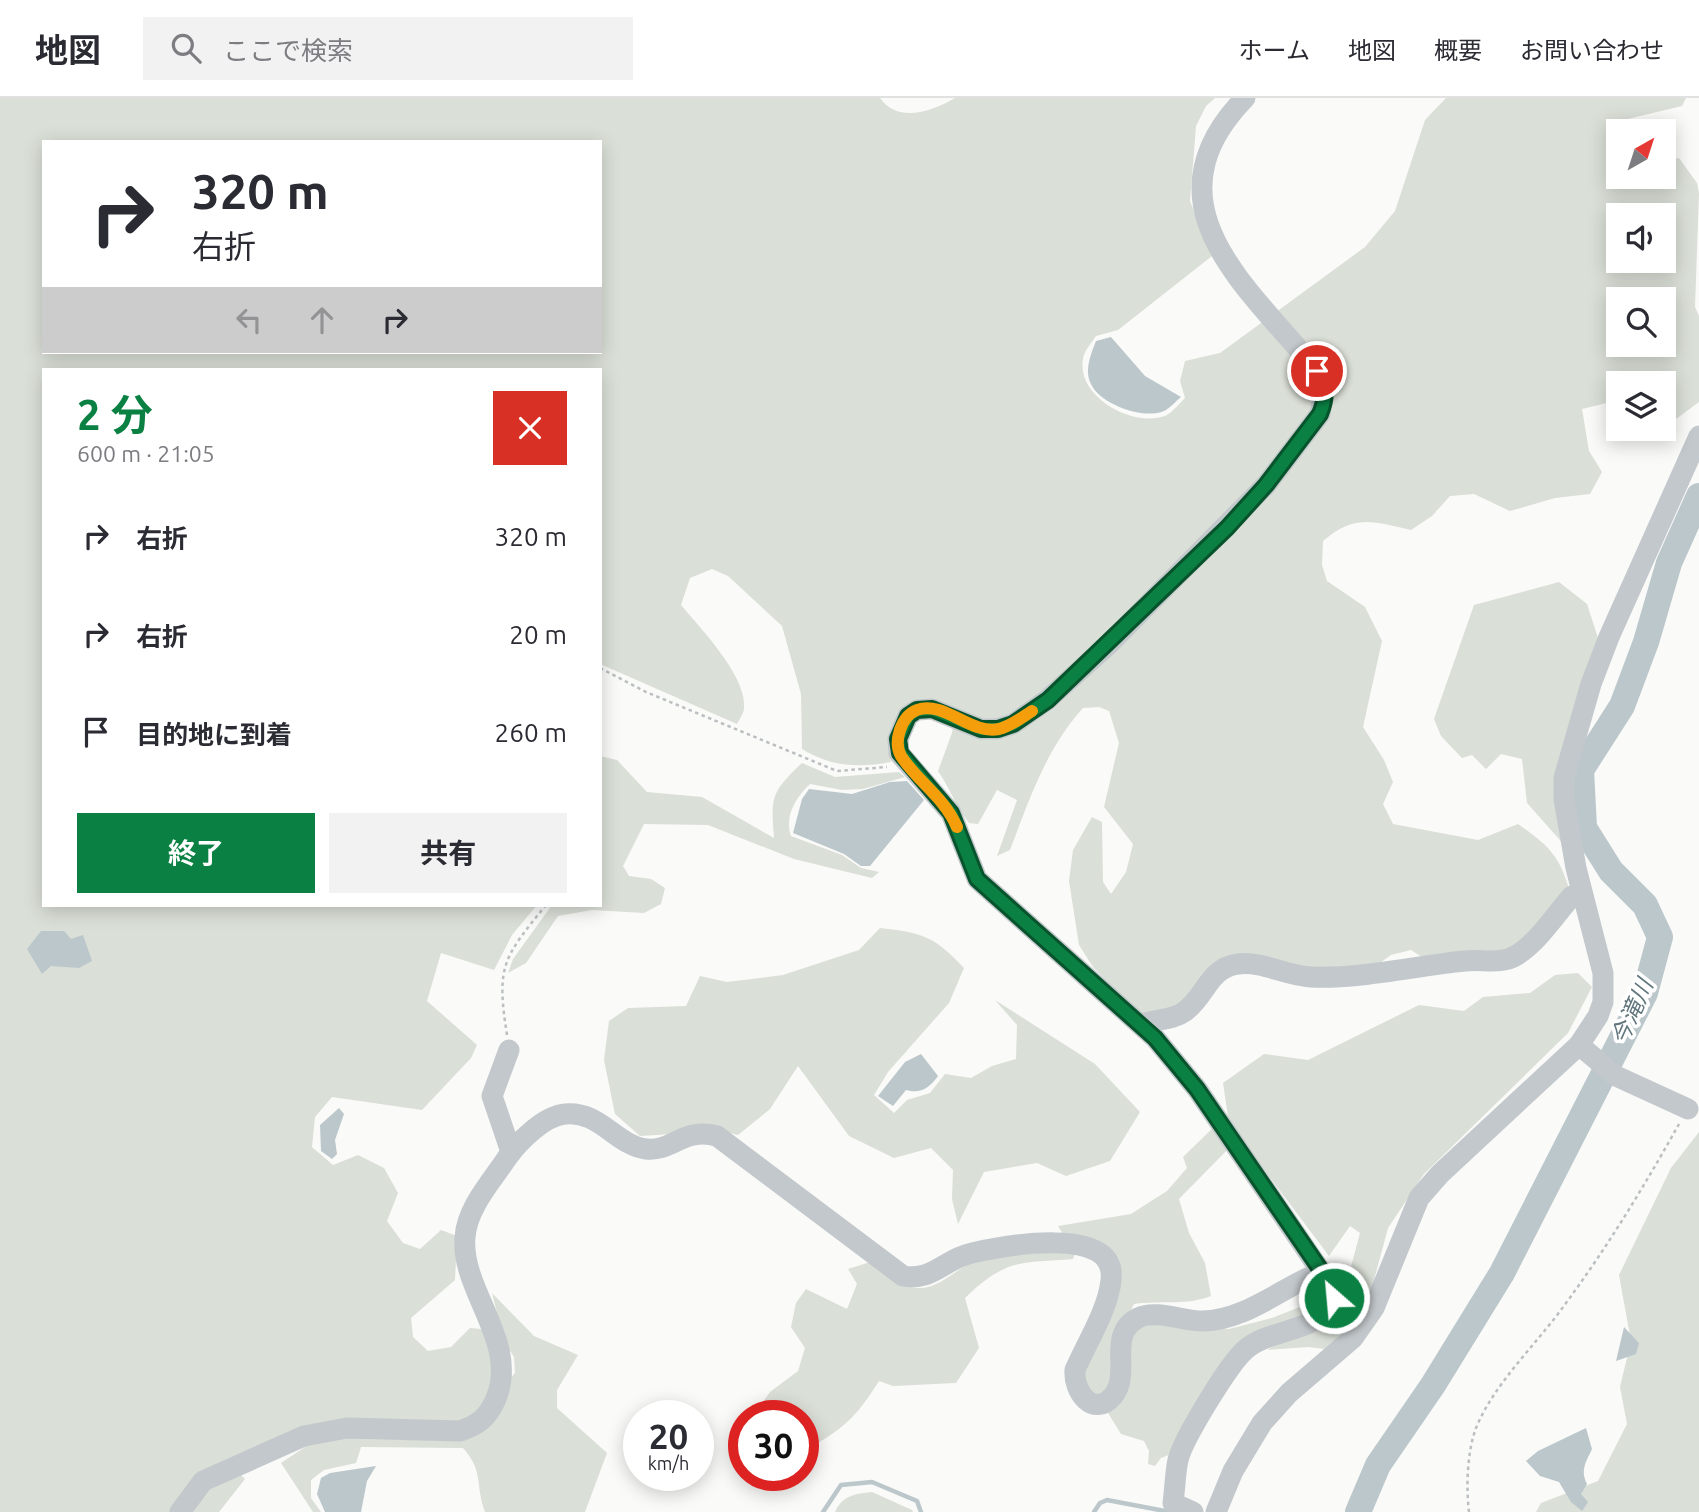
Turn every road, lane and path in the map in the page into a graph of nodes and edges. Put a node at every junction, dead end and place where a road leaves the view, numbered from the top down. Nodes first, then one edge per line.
1 (1245, 98) edge
2 (1699, 436) edge
3 (602, 669) edge
4 (908, 764) junction
5 (1581, 892) junction
6 (543, 907) edge
7 (1143, 1024) junction
8 (509, 1050) joint
9 (1585, 1050) junction
10 (1688, 1109) joint
11 (511, 1152) junction
12 (1321, 1272) junction
13 (180, 1512) edge
14 (1193, 1512) edge
15 (1216, 1512) edge
16 (1469, 1512) edge

1 - 4 street
2 - 5 street
3 - 4 path
4 - 7 street
5 - 7 street
5 - 9 street
6 - 8 path
7 - 12 street
8 - 11 street
9 - 10 street
9 - 15 street
10 - 16 path
11 - 12 street
11 - 13 street
12 - 14 street

